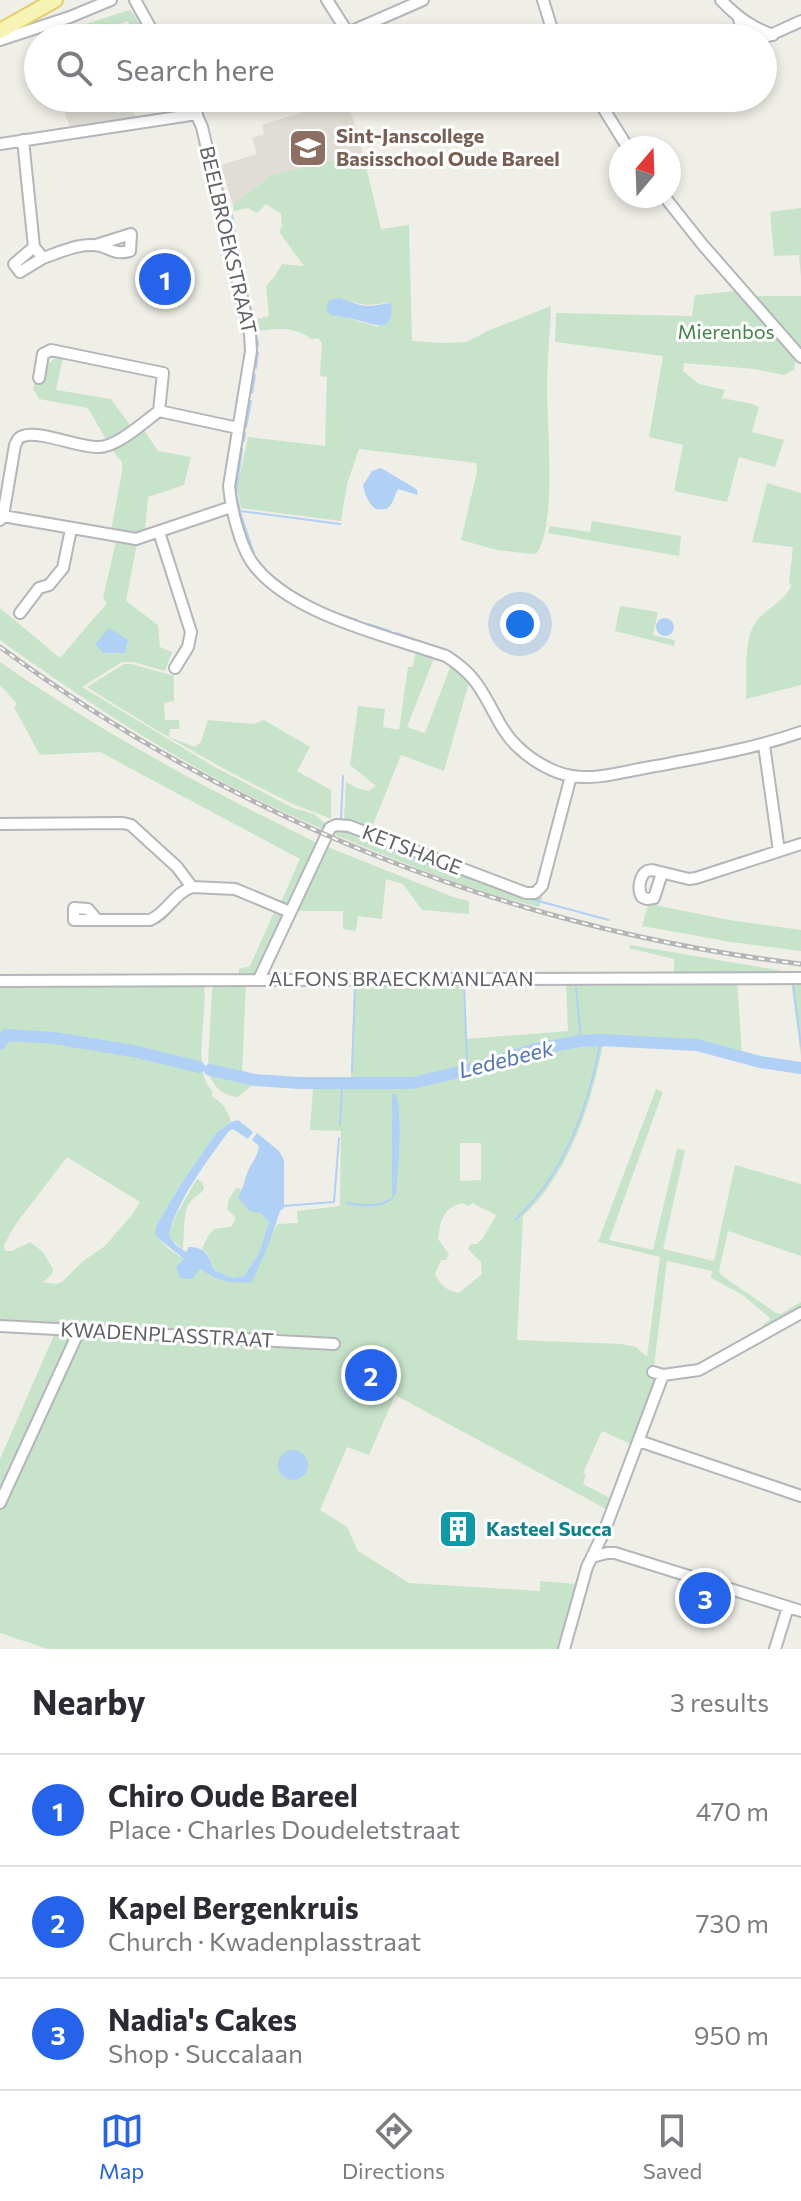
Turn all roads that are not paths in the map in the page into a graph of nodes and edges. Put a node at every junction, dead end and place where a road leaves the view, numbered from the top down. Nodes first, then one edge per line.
1 (41, 0) edge
2 (55, 0) edge
3 (111, 0) edge
4 (135, 0) edge
5 (327, 0) edge
6 (423, 0) edge
7 (543, 0) edge
8 (721, 0) edge
9 (738, 18) junction
10 (801, 21) edge
11 (0, 24) edge
12 (49, 24) edge
13 (148, 24) edge
14 (342, 24) edge
15 (368, 24) edge
16 (550, 24) edge
17 (740, 24) edge
18 (748, 24) edge
19 (0, 31) edge
20 (24, 32) edge
21 (777, 32) edge
22 (0, 40) edge
23 (606, 112) edge
24 (197, 114) joint
25 (621, 136) edge
26 (23, 140) junction
27 (0, 144) edge
28 (674, 208) edge
29 (96, 245) dead end
30 (34, 247) junction
31 (43, 258) junction
32 (717, 262) junction
33 (732, 263) dead end
34 (801, 357) edge
35 (39, 378) dead end
36 (159, 411) junction
37 (238, 428) junction
38 (231, 507) junction
39 (2, 518) edge
40 (71, 529) junction
41 (159, 532) junction
42 (20, 613) dead end
43 (175, 668) dead end
44 (801, 732) edge
45 (764, 745) junction
46 (571, 776) junction
47 (0, 824) edge
48 (801, 844) edge
49 (779, 851) junction
50 (662, 873) dead end
51 (192, 887) junction
52 (290, 912) junction
53 (97, 920) dead end
54 (801, 978) edge
55 (259, 979) junction
56 (0, 981) edge
57 (801, 1313) edge
58 (0, 1326) edge
59 (79, 1331) junction
60 (334, 1344) dead end
61 (639, 1441) junction
62 (801, 1496) edge
63 (0, 1503) edge
64 (604, 1532) junction
65 (615, 1553) junction
66 (592, 1557) junction
67 (788, 1607) junction
68 (801, 1611) edge
69 (564, 1649) edge
70 (775, 1649) edge

1 - 11 main road
2 - 19 main road
3 - 12 street
4 - 13 street
5 - 14 street
6 - 15 street
7 - 16 street
8 - 9 street
9 - 17 street
9 - 18 street
10 - 21 street
20 - 22 street
23 - 25 street
24 - 26 street
24 - 37 street, BEELBROEKSTRAAT
26 - 27 street
26 - 30 street
28 - 32 street
29 - 31 street
30 - 31 street
30 - 31 street
32 - 33 street
32 - 34 street
35 - 36 street
36 - 37 street
36 - 39 street
37 - 38 street, BEELBROEKSTRAAT
38 - 41 street
38 - 46 street, BEELBROEKSTRAAT
39 - 40 street
40 - 41 street
40 - 42 street
41 - 43 street
44 - 45 street, BEELBROEKSTRAAT
45 - 46 street, BEELBROEKSTRAAT
45 - 49 street
46 - 52 street, KETSHAGE
47 - 51 street
48 - 49 street
49 - 50 street
51 - 52 street
51 - 53 street
52 - 55 street, KETSHAGE
54 - 55 street, ALFONS BRAECKMANLAAN
55 - 56 street, ALFONS BRAECKMANLAAN
57 - 61 street
58 - 59 street, KWADENPLASSTRAAT
59 - 60 street, KWADENPLASSTRAAT
59 - 63 street
61 - 62 street
61 - 64 street
64 - 65 street
64 - 66 street
65 - 66 street
65 - 67 street
66 - 69 street
67 - 68 street
67 - 70 street

